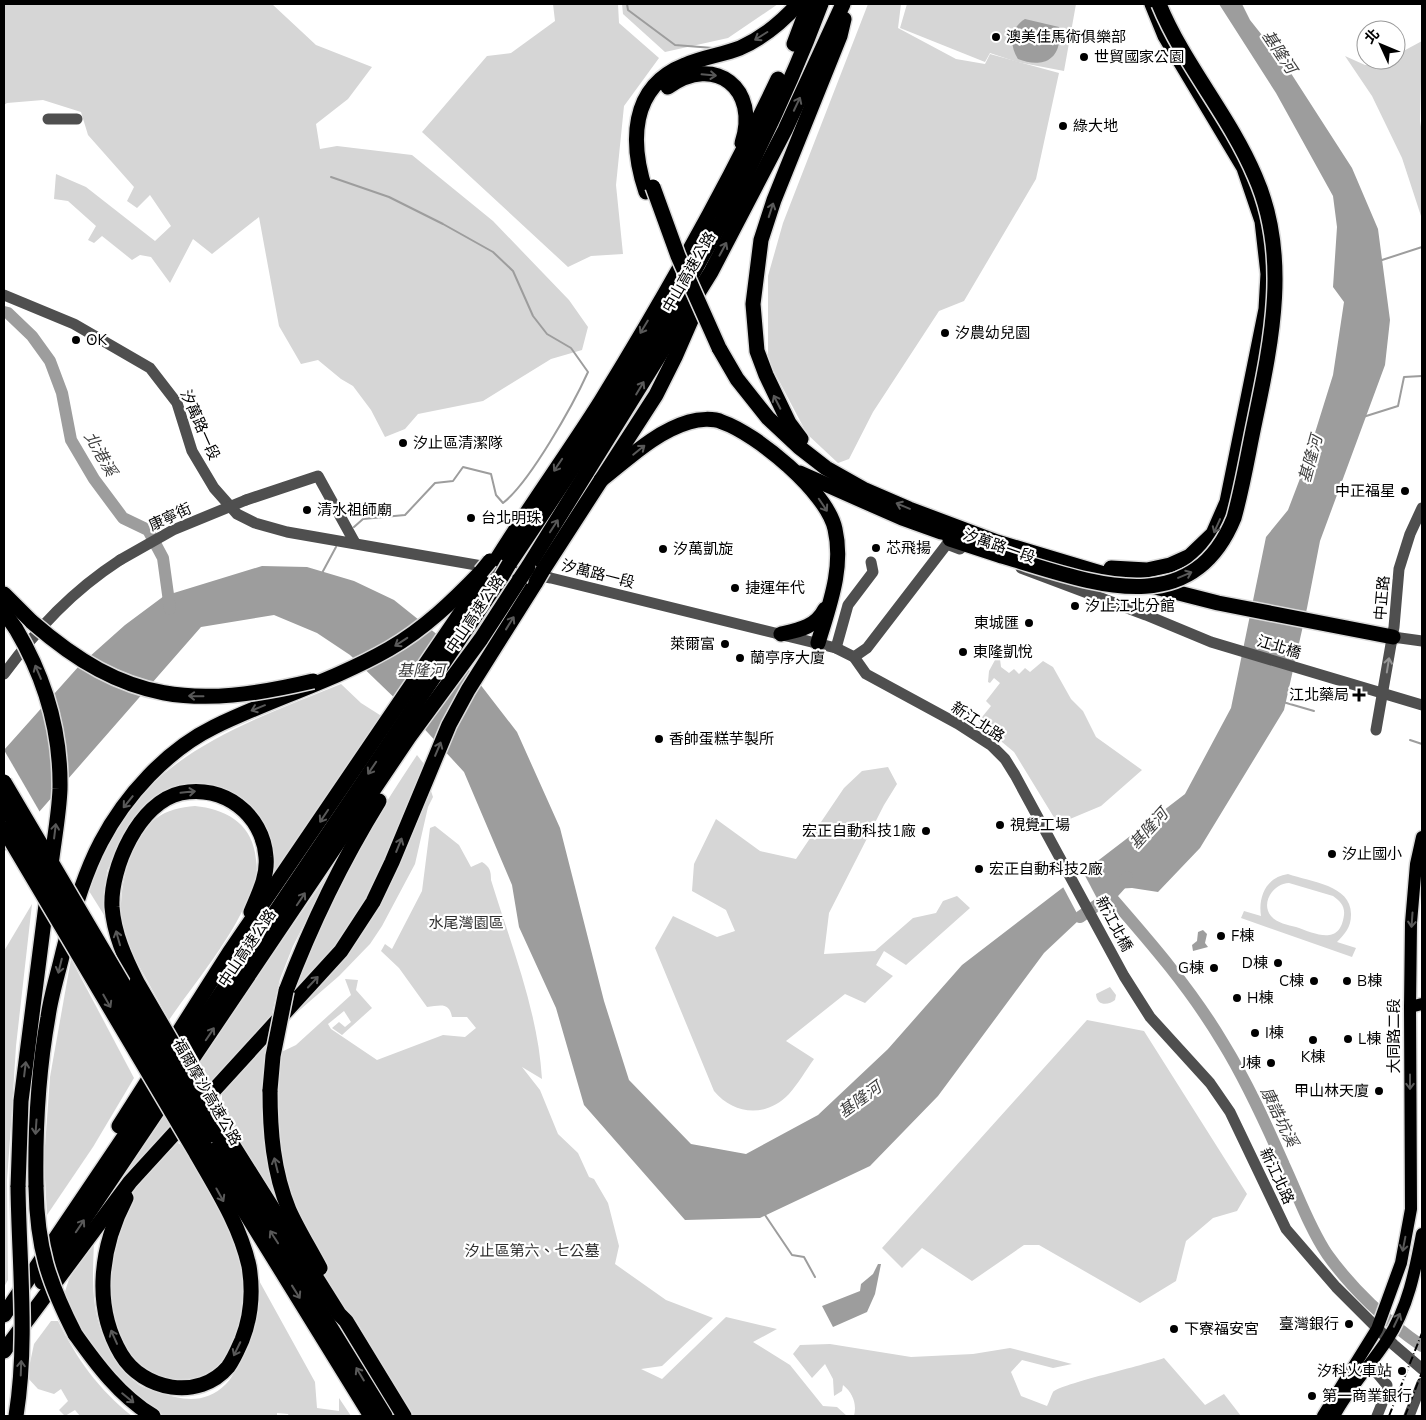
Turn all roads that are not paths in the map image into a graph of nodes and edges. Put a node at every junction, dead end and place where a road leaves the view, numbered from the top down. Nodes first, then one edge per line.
1 (798, 4) edge
2 (809, 4) edge
3 (821, 4) edge
4 (843, 4) edge
5 (847, 4) edge
6 (1152, 4) edge
7 (1159, 4) edge
8 (48, 119) dead end
9 (77, 119) dead end
10 (728, 178) junction
11 (649, 190) junction
12 (711, 272) junction
13 (4, 295) edge
14 (791, 468) junction
15 (601, 480) junction
16 (841, 483) junction
17 (1422, 508) edge
18 (356, 543) junction
19 (1000, 549) junction
20 (871, 562) dead end
21 (1071, 564) junction
22 (494, 568) junction
23 (4, 594) edge
24 (831, 599) junction
25 (4, 612) edge
26 (781, 634) junction
27 (1393, 637) junction
28 (1422, 641) edge
29 (818, 643) junction
30 (1217, 644) joint
31 (836, 648) junction
32 (854, 656) junction
33 (4, 674) edge
34 (335, 676) junction
35 (1384, 694) junction
36 (1422, 705) edge
37 (1376, 730) dead end
38 (404, 731) junction
39 (4, 782) edge
40 (4, 805) edge
41 (4, 829) edge
42 (1422, 837) edge
43 (1054, 844) joint
44 (229, 953) junction
45 (1416, 1005) edge
46 (1150, 1017) joint
47 (209, 1141) junction
48 (162, 1147) junction
49 (1422, 1234) edge
50 (58, 1236) junction
51 (4, 1314) edge
52 (346, 1320) junction
53 (1377, 1329) junction
54 (4, 1339) edge
55 (1388, 1339) junction
56 (4, 1351) edge
57 (1366, 1367) junction
58 (1422, 1369) edge
59 (1422, 1383) edge
60 (16, 1416) edge
61 (153, 1416) edge
62 (371, 1416) edge
63 (385, 1416) edge
64 (404, 1416) edge
65 (1323, 1416) edge
66 (1334, 1416) edge
67 (1377, 1416) edge
68 (1409, 1416) edge

1 -> 11 highway
2 - 10 highway
3 - 22 highway, 中山高速公路
12 -> 4 highway, 中山高速公路
16 -> 5 highway
6 -> 21 highway
19 -> 7 highway, bridge
8 - 9 street
11 -> 10 highway
10 -> 22 highway
11 - 16 highway, bridge
12 - 15 highway
38 -> 12 highway, 中山高速公路
13 - 18 street, 汐萬路一段
15 -> 14 highway
14 - 16 highway
14 -> 24 highway
48 -> 15 highway
19 -> 16 highway
16 - 19 highway
17 - 27 street, 中正路
18 - 26 street, 汐萬路一段
18 - 33 street, 康寧街, bridge
19 - 21 highway
20 - 31 street
21 - 27 highway
22 -> 34 highway
22 - 38 highway, 中山高速公路
34 -> 23 highway, bridge
24 - 26 highway
24 - 29 highway
60 -> 25 highway, bridge
26 - 29 street, 汐萬路一段
27 - 28 street
35 -> 27 street, 中正路
29 - 31 street, 汐萬路一段
30 - 32 street, 汐萬路一段
30 - 35 street, 江北橋
31 - 32 street, 汐萬路一段
32 - 43 street, 新江北路
34 -> 61 highway, bridge
35 - 36 street
35 - 37 street, 中正路
38 -> 44 highway
38 -> 50 highway, 中山高速公路
52 -> 38 highway, bridge
54 -> 38 highway, 中山高速公路
39 - 47 highway, 福爾摩沙高速公路, bridge
40 - 47 highway, 福爾摩沙高速公路, bridge
41 -> 47 highway, bridge
42 -> 45 main road, 大同路二段
43 - 46 street, 新江北橋
47 -> 44 highway, bridge
44 - 50 highway
45 -> 53 main road, 大同路二段
46 - 53 street, 新江北路
47 -> 48 highway
47 - 52 highway
47 -> 62 highway, 福爾摩沙高速公路
63 -> 47 highway, 福爾摩沙高速公路
48 - 56 highway
55 -> 49 main road
50 - 51 highway, 中山高速公路
52 - 64 highway
53 - 55 street, 新江北路
53 - 65 main road
55 - 57 main road
55 - 58 street, 新江北路
57 - 66 main road
57 - 67 street
59 - 68 street

